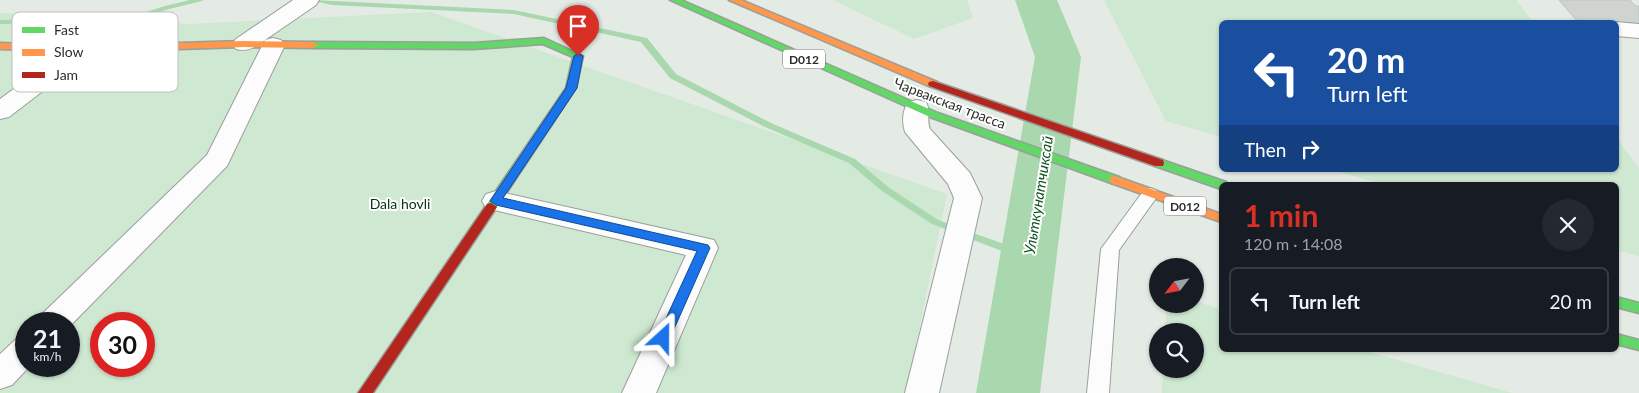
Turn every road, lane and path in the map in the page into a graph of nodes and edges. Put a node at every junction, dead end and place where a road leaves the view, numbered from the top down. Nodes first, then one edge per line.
1 (308, 0) edge
2 (674, 0) edge
3 (733, 0) edge
4 (1619, 29) edge
5 (1639, 31) edge
6 (244, 44) junction
7 (273, 45) junction
8 (178, 46) edge
9 (25, 92) edge
10 (0, 111) edge
11 (926, 111) junction
12 (1219, 184) edge
13 (1150, 194) junction
14 (496, 201) junction
15 (1219, 217) edge
16 (1619, 303) edge
17 (1639, 308) edge
18 (64, 312) edge
19 (1619, 340) edge
20 (1639, 345) edge
21 (15, 360) edge
22 (0, 375) edge
23 (365, 393) edge
24 (639, 393) edge
25 (922, 393) edge
26 (1098, 393) edge

1 - 6 street
2 - 11 main road, Чарвакская трасса / D012
3 - 12 main road, Чарвакская трасса / D012
4 - 5 street
6 - 7 main road
6 - 8 main road
7 - 14 main road
7 - 18 street
9 - 10 street
11 - 13 main road, Чарвакская трасса / D012
11 - 25 street
13 - 15 main road, Чарвакская трасса / D012
13 - 26 lane
14 - 23 main road
14 - 24 street
16 - 17 main road
19 - 20 main road
21 - 22 street

